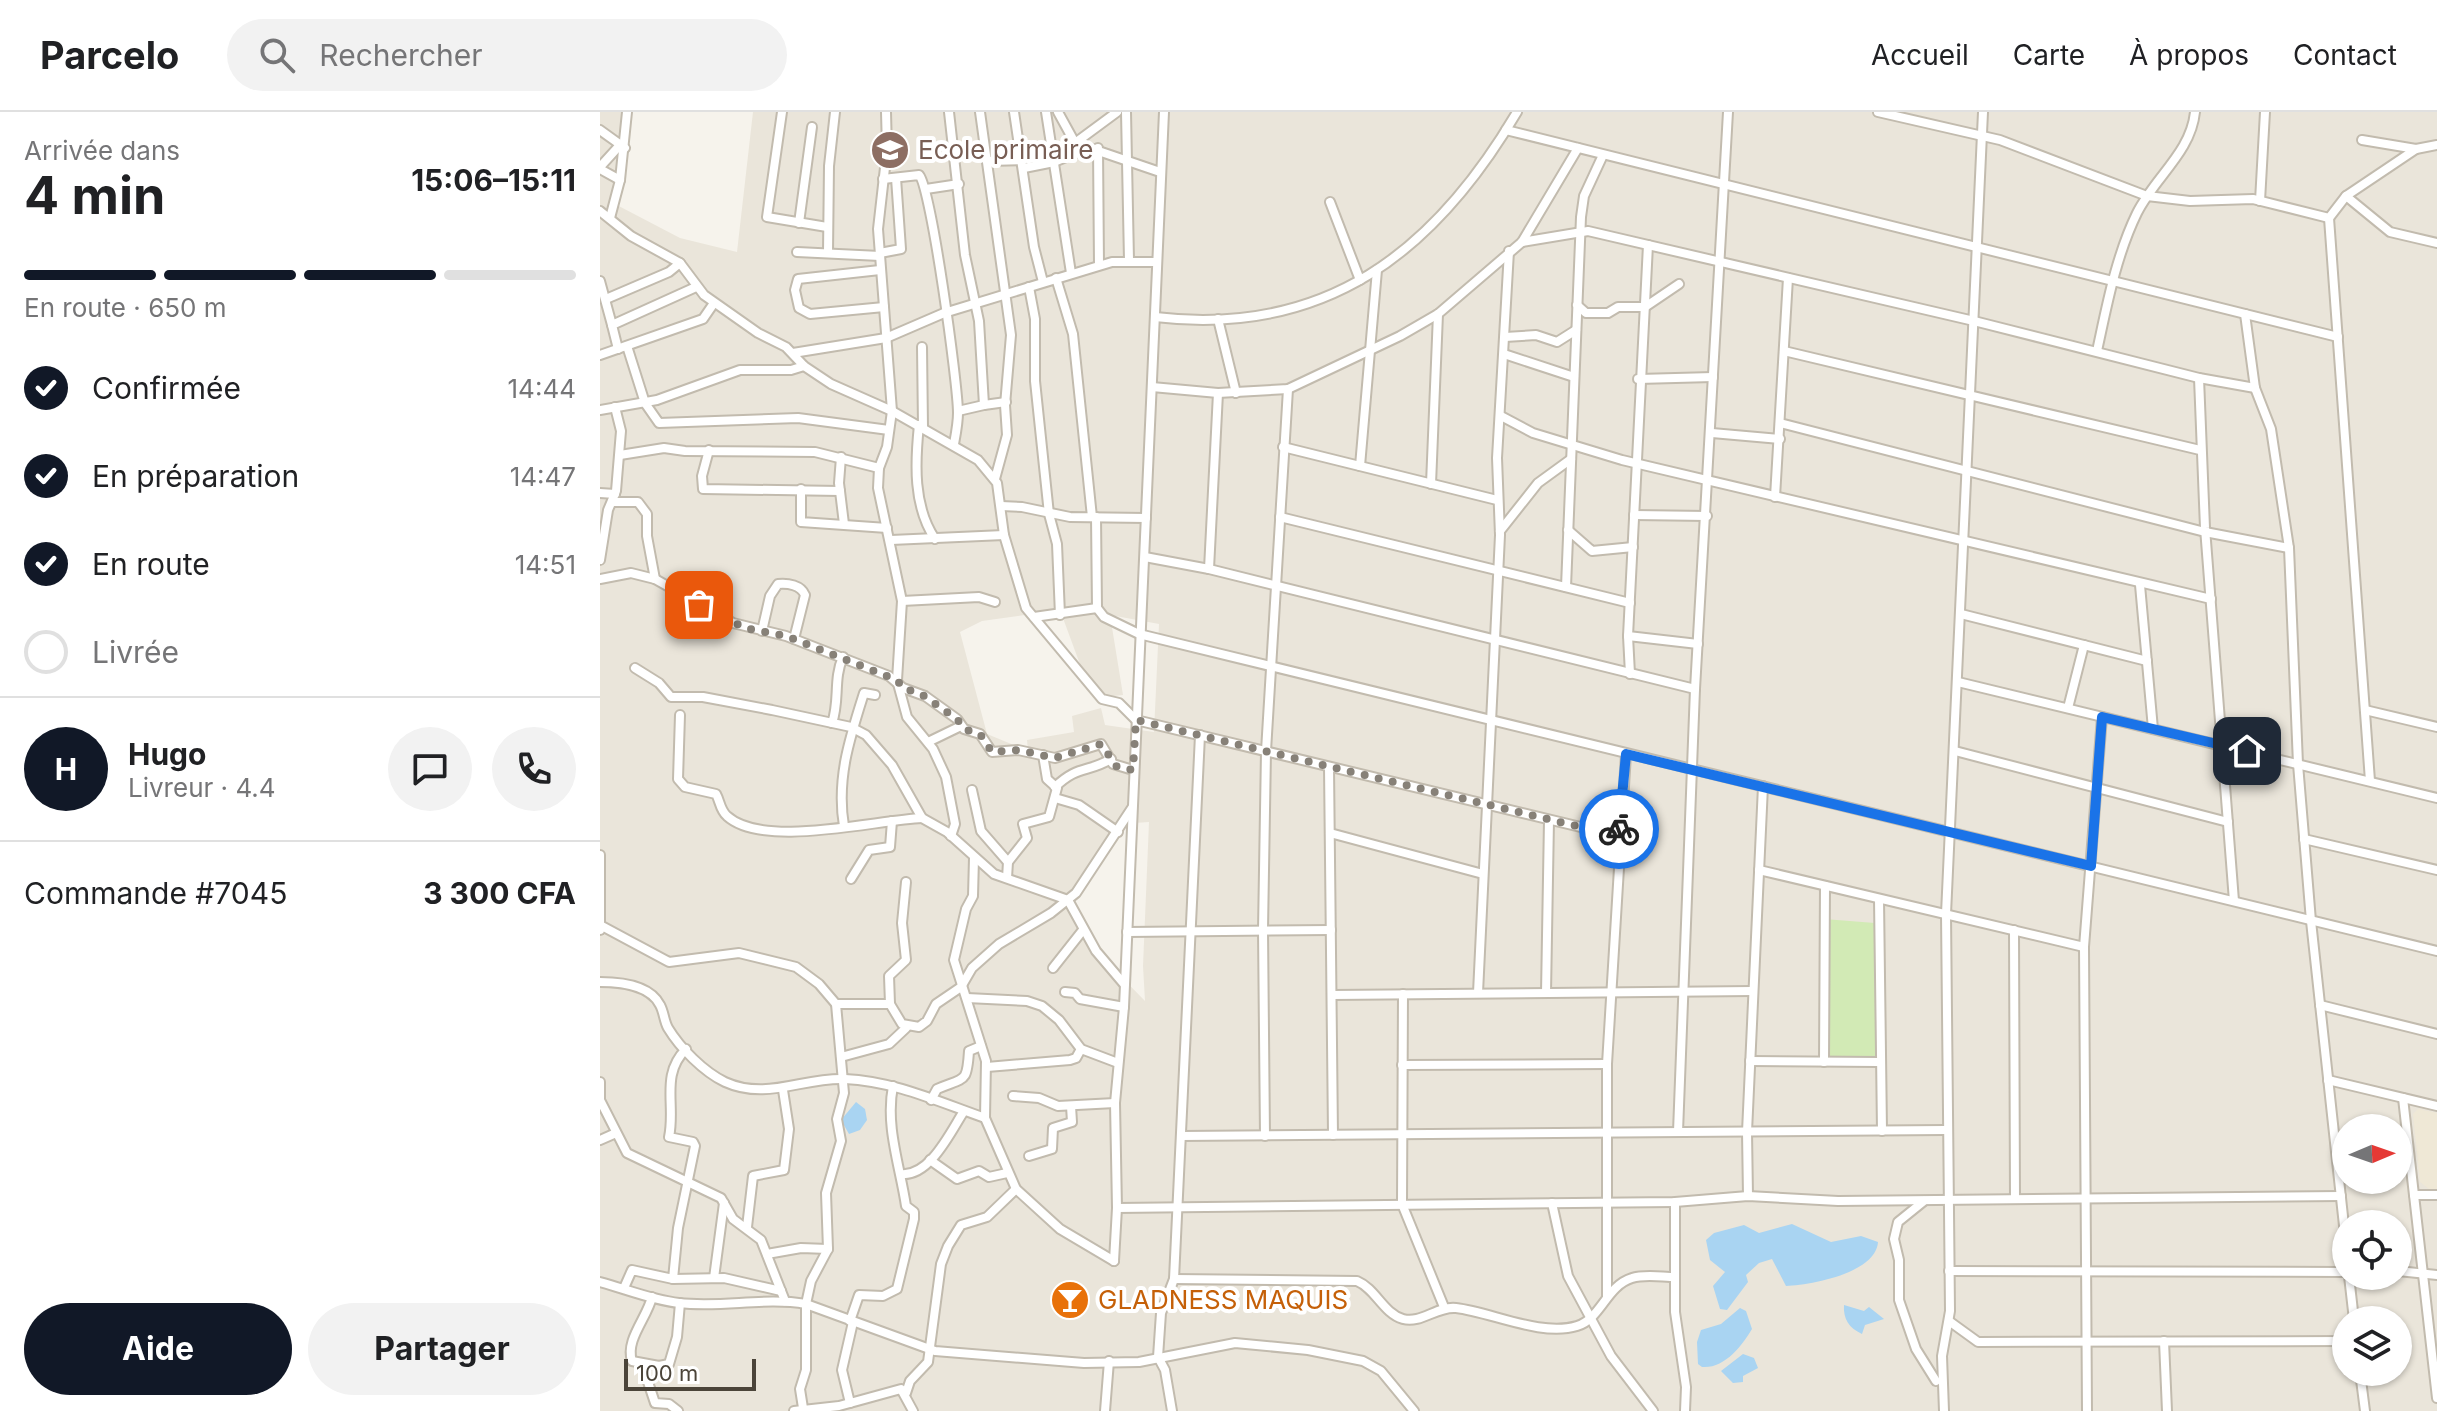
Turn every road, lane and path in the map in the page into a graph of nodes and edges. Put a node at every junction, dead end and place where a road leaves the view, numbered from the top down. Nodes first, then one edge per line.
1 (626, 112) edge
2 (782, 112) edge
3 (835, 112) edge
4 (886, 112) edge
5 (949, 112) edge
6 (980, 112) edge
7 (1014, 112) edge
8 (1046, 112) edge
9 (1117, 112) edge
10 (1126, 112) edge
11 (1164, 112) edge
12 (1517, 112) edge
13 (1728, 112) edge
14 (1878, 112) edge
15 (1983, 112) edge
16 (2195, 112) edge
17 (2265, 112) edge
18 (1061, 113) edge
19 (812, 127) dead end
20 (600, 130) edge
21 (1506, 130) junction
22 (1982, 135) junction
23 (2362, 140) dead end
24 (1075, 143) junction
25 (2437, 145) edge
26 (622, 147) junction
27 (1093, 148) junction
28 (1578, 148) junction
29 (2416, 149) junction
30 (1603, 155) junction
31 (1127, 160) junction
32 (989, 161) junction
33 (1054, 162) junction
34 (1023, 164) junction
35 (600, 168) edge
36 (1160, 172) junction
37 (896, 178) junction
38 (883, 179) junction
39 (620, 180) junction
40 (959, 184) junction
41 (1726, 186) junction
42 (926, 189) junction
43 (2147, 196) junction
44 (2346, 196) junction
45 (2260, 201) junction
46 (1330, 202) dead end
47 (600, 211) edge
48 (610, 218) junction
49 (2329, 218) junction
50 (799, 223) junction
51 (827, 227) junction
52 (1580, 230) junction
53 (1522, 242) junction
54 (2437, 243) edge
55 (1648, 245) junction
56 (1977, 248) junction
57 (1509, 251) junction
58 (797, 252) dead end
59 (828, 252) junction
60 (880, 254) junction
61 (1129, 260) junction
62 (1721, 261) junction
63 (1157, 262) junction
64 (680, 263) junction
65 (1099, 265) junction
66 (880, 270) junction
67 (1377, 270) junction
68 (1071, 273) junction
69 (1056, 278) junction
70 (1788, 278) junction
71 (1360, 280) junction
72 (600, 281) edge
73 (1043, 282) junction
74 (2113, 282) junction
75 (1679, 284) dead end
76 (696, 287) junction
77 (1029, 287) junction
78 (1008, 294) junction
79 (606, 299) junction
80 (714, 303) junction
81 (976, 303) junction
82 (1577, 305) junction
83 (884, 307) junction
84 (1645, 307) junction
85 (944, 313) junction
86 (1438, 314) junction
87 (2245, 314) junction
88 (1155, 317) junction
89 (1218, 319) junction
90 (1974, 321) junction
91 (612, 325) junction
92 (1576, 330) junction
93 (1505, 337) junction
94 (2338, 337) junction
95 (886, 338) junction
96 (922, 347) dead end
97 (623, 348) junction
98 (1372, 350) junction
99 (1784, 351) junction
100 (2097, 351) junction
101 (793, 353) junction
102 (1504, 354) junction
103 (600, 355) edge
104 (804, 366) junction
105 (1574, 377) junction
106 (1713, 377) junction
107 (2199, 378) junction
108 (1638, 379) junction
109 (1152, 387) junction
110 (2255, 388) junction
111 (1288, 389) junction
112 (1218, 393) junction
113 (1236, 393) junction
114 (1971, 397) junction
115 (1006, 402) junction
116 (645, 403) junction
117 (984, 405) junction
118 (615, 407) junction
119 (600, 410) edge
120 (892, 411) junction
121 (958, 411) junction
122 (1501, 416) junction
123 (1780, 423) junction
124 (921, 426) junction
125 (889, 430) junction
126 (1712, 433) junction
127 (1780, 439) junction
128 (954, 444) junction
129 (1571, 445) junction
130 (1283, 447) junction
131 (709, 450) junction
132 (2200, 450) junction
133 (620, 455) junction
134 (841, 457) junction
135 (1571, 459) junction
136 (1635, 463) junction
137 (1360, 466) junction
138 (879, 468) junction
139 (1968, 471) junction
140 (995, 479) junction
141 (1709, 480) junction
142 (1431, 484) junction
143 (801, 489) junction
144 (840, 491) junction
145 (600, 493) edge
146 (1775, 497) junction
147 (614, 498) junction
148 (1497, 500) junction
149 (1001, 506) junction
150 (1049, 514) junction
151 (1634, 515) junction
152 (1707, 516) junction
153 (1094, 517) junction
154 (1280, 517) junction
155 (1146, 518) junction
156 (844, 524) junction
157 (887, 528) junction
158 (1568, 530) junction
159 (1500, 532) junction
160 (2205, 532) junction
161 (1004, 535) junction
162 (935, 539) junction
163 (891, 540) junction
164 (1964, 543) junction
165 (1633, 547) junction
166 (2289, 548) junction
167 (1145, 557) junction
168 (600, 560) edge
169 (1209, 569) junction
170 (1495, 570) junction
171 (600, 579) edge
172 (655, 579) junction
173 (2140, 585) junction
174 (1277, 586) junction
175 (1566, 587) junction
176 (2211, 599) junction
177 (902, 601) junction
178 (995, 602) dead end
179 (1630, 603) junction
180 (1097, 608) junction
181 (1961, 614) junction
182 (1060, 615) junction
183 (1034, 617) junction
184 (762, 631) junction
185 (1139, 634) junction
186 (1628, 636) junction
187 (794, 639) junction
188 (1492, 639) junction
189 (1698, 644) junction
190 (2084, 645) junction
191 (843, 657) junction
192 (2147, 661) junction
193 (1274, 667) junction
194 (635, 668) dead end
195 (1630, 674) junction
196 (897, 680) junction
197 (1958, 682) junction
198 (1695, 689) junction
199 (875, 695) dead end
200 (2068, 708) junction
201 (2365, 710) junction
202 (680, 715) dead end
203 (2102, 717) junction
204 (1489, 719) junction
205 (1136, 720) junction
206 (832, 723) junction
207 (961, 726) junction
208 (851, 727) junction
209 (2437, 727) edge
210 (2153, 729) junction
211 (1200, 735) junction
212 (928, 742) junction
213 (2222, 745) junction
214 (1266, 751) junction
215 (1955, 751) junction
216 (1626, 754) junction
217 (1043, 755) junction
218 (1111, 759) junction
219 (2298, 764) junction
220 (1329, 767) junction
221 (1692, 769) junction
222 (1133, 770) junction
223 (2370, 781) junction
224 (1763, 786) junction
225 (1055, 787) junction
226 (2097, 788) junction
227 (972, 790) dead end
228 (1055, 798) junction
229 (2437, 798) edge
230 (1486, 804) junction
231 (1132, 807) junction
232 (922, 818) junction
233 (1549, 820) junction
234 (892, 821) junction
235 (2228, 822) junction
236 (844, 826) junction
237 (1118, 832) junction
238 (1952, 832) junction
239 (1330, 833) junction
240 (951, 836) junction
241 (1618, 836) junction
242 (2304, 839) junction
243 (600, 855) edge
244 (974, 858) junction
245 (1008, 862) junction
246 (600, 865) edge
247 (2091, 866) junction
248 (1759, 870) junction
249 (2437, 870) edge
250 (1483, 874) junction
251 (1007, 878) junction
252 (851, 879) dead end
253 (906, 882) dead end
254 (1825, 886) junction
255 (1879, 899) junction
256 (1068, 900) junction
257 (2234, 901) junction
258 (1946, 914) junction
259 (2311, 921) junction
260 (600, 927) edge
261 (1083, 930) junction
262 (1263, 930) junction
263 (1331, 930) junction
264 (2014, 930) junction
265 (1192, 931) junction
266 (1127, 932) junction
267 (2084, 947) junction
268 (2437, 951) edge
269 (1053, 968) dead end
270 (600, 982) edge
271 (1124, 984) junction
272 (961, 987) junction
273 (1682, 990) junction
274 (1753, 991) junction
275 (1065, 992) dead end
276 (1611, 992) junction
277 (1478, 993) junction
278 (1546, 993) junction
279 (1403, 994) junction
280 (1332, 995) junction
281 (967, 998) junction
282 (836, 1004) junction
283 (890, 1004) junction
284 (2320, 1005) junction
285 (1124, 1007) junction
286 (906, 1028) junction
287 (2437, 1034) edge
288 (981, 1046) junction
289 (686, 1049) junction
290 (1081, 1049) junction
291 (841, 1057) junction
292 (1750, 1061) junction
293 (1824, 1062) junction
294 (1879, 1062) junction
295 (1118, 1063) junction
296 (1607, 1064) junction
297 (1402, 1065) junction
298 (987, 1067) junction
299 (843, 1079) junction
300 (2328, 1080) junction
301 (600, 1082) edge
302 (893, 1086) junction
303 (783, 1090) junction
304 (1013, 1096) dead end
305 (2403, 1098) junction
306 (600, 1100) edge
307 (931, 1100) junction
308 (1115, 1103) junction
309 (1071, 1106) junction
310 (2437, 1106) edge
311 (964, 1111) junction
312 (985, 1118) junction
313 (1946, 1130) junction
314 (1882, 1131) junction
315 (1607, 1132) junction
316 (1678, 1132) junction
317 (1747, 1132) junction
318 (616, 1133) junction
319 (1402, 1134) junction
320 (1333, 1135) junction
321 (1181, 1136) junction
322 (1265, 1136) junction
323 (600, 1140) edge
324 (1029, 1156) dead end
325 (930, 1160) junction
326 (1007, 1173) junction
327 (901, 1174) junction
328 (687, 1180) junction
329 (1016, 1189) junction
330 (2414, 1195) junction
331 (2437, 1195) edge
332 (1748, 1196) junction
333 (2341, 1196) junction
334 (2086, 1198) junction
335 (1926, 1199) junction
336 (1946, 1199) junction
337 (2015, 1199) junction
338 (724, 1202) junction
339 (1607, 1202) junction
340 (1675, 1202) junction
341 (1552, 1203) junction
342 (1402, 1204) junction
343 (1177, 1206) junction
344 (1117, 1208) junction
345 (2342, 1210) edge
346 (747, 1227) junction
347 (828, 1249) junction
348 (767, 1254) junction
349 (2086, 1270) junction
350 (1949, 1271) junction
351 (2412, 1272) edge
352 (2424, 1272) junction
353 (2332, 1274) edge
354 (2437, 1275) edge
355 (1675, 1277) junction
356 (714, 1278) junction
357 (673, 1279) junction
358 (1174, 1279) junction
359 (600, 1282) edge
360 (624, 1288) junction
361 (781, 1291) junction
362 (1607, 1296) junction
363 (652, 1297) junction
364 (785, 1301) junction
365 (680, 1303) junction
366 (806, 1304) junction
367 (1444, 1307) junction
368 (1591, 1319) junction
369 (851, 1321) junction
370 (1949, 1321) junction
371 (2087, 1341) junction
372 (2164, 1341) junction
373 (2332, 1341) edge
374 (928, 1349) junction
375 (1158, 1357) junction
376 (1109, 1361) junction
377 (647, 1379) dead end
378 (1936, 1381) dead end
379 (2362, 1386) edge
380 (906, 1393) junction
381 (2437, 1398) edge
382 (850, 1403) junction
383 (799, 1409) edge
384 (678, 1411) edge
385 (913, 1411) edge
386 (1105, 1411) edge
387 (1172, 1411) edge
388 (1414, 1411) edge
389 (1653, 1411) edge
390 (1685, 1411) edge
391 (1944, 1411) edge
392 (2087, 1411) edge
393 (2167, 1411) edge
394 (2365, 1411) edge

1 - 26 street
2 - 50 street
3 - 51 street
4 - 38 street
5 - 40 street
6 - 32 street
7 - 34 street
8 - 33 street
9 - 24 street
10 - 31 street
11 - 36 street
12 - 21 street
13 - 41 street
14 - 22 street
15 - 22 street
16 - 43 street
17 - 45 street
18 - 24 street
19 - 50 street
20 - 26 street
21 - 28 street
21 - 67 street
22 - 43 street
22 - 56 street
23 - 29 street
24 - 27 street
25 - 29 street
26 - 35 street
26 - 39 street
27 - 31 street
27 - 33 street
27 - 65 street
28 - 30 street
28 - 53 street
29 - 44 street
30 - 41 street
30 - 52 street
31 - 36 street
31 - 61 street
32 - 34 street
32 - 78 street
33 - 34 street
33 - 68 street
34 - 73 street
35 - 39 street
36 - 63 street
37 - 38 street
37 - 42 street
37 - 60 street
38 - 60 street
39 - 48 street
40 - 42 street
40 - 81 street
41 - 56 street
41 - 62 street
42 - 85 street
43 - 45 street
43 - 74 street
44 - 49 street
44 - 54 street
45 - 49 street
46 - 71 street
47 - 48 street
48 - 64 street
49 - 94 street
50 - 51 street
51 - 59 street
52 - 53 street
52 - 55 street
52 - 82 street
53 - 57 street
55 - 62 street
55 - 84 street
56 - 74 street
56 - 90 street
57 - 86 street
57 - 93 street
58 - 59 street
59 - 60 street
60 - 66 street
61 - 63 street
61 - 65 street
62 - 70 street
62 - 106 street
63 - 88 street
64 - 76 street
64 - 79 street
65 - 68 street
66 - 83 street
66 - 83 street
67 - 71 street
67 - 98 street
68 - 69 street
69 - 73 street
69 - 153 street
70 - 90 street
70 - 99 street
71 - 89 street
72 - 79 street
73 - 77 street
74 - 87 street
74 - 100 street
75 - 84 street
76 - 80 street
76 - 91 street
77 - 78 street
77 - 150 street
78 - 81 street
78 - 115 street
79 - 91 street
80 - 97 street
80 - 101 street
81 - 85 street
81 - 117 street
82 - 84 street
82 - 92 street
83 - 95 street
84 - 108 street
85 - 95 street
85 - 121 street
86 - 98 street
86 - 142 street
87 - 94 street
87 - 110 street
88 - 89 street
88 - 109 street
89 - 113 street
90 - 100 street
90 - 114 street
91 - 97 street
92 - 93 street
92 - 105 street
93 - 102 street
94 - 201 street
95 - 101 street
95 - 120 street
96 - 124 street
97 - 103 street
97 - 116 street
98 - 111 street
98 - 137 street
99 - 114 street
99 - 123 street
100 - 107 street
101 - 104 street
102 - 105 street
102 - 122 street
104 - 116 street
104 - 120 street
105 - 129 street
106 - 108 street
106 - 126 street
107 - 110 street
107 - 132 street
108 - 136 street
109 - 112 street
109 - 155 street
110 - 166 street
111 - 113 street
111 - 130 street
112 - 113 street
112 - 169 street
114 - 132 street
114 - 139 street
115 - 117 street
115 - 140 street
116 - 118 street
116 - 125 street
117 - 121 street
118 - 119 street
118 - 133 street
120 - 124 street
120 - 125 street
121 - 128 street
122 - 129 street
122 - 148 street
123 - 127 street
123 - 139 street
124 - 128 street
124 - 162 street
125 - 138 street
126 - 127 street
126 - 141 street
127 - 146 street
128 - 140 street
129 - 135 street
129 - 136 street
130 - 137 street
130 - 154 street
131 - 133 street
131 - 134 street
131 - 143 street
132 - 160 street
133 - 147 street
134 - 138 street
134 - 144 street
135 - 158 street
135 - 159 street
136 - 141 street
136 - 151 street
137 - 142 street
138 - 157 street
139 - 160 street
139 - 164 street
140 - 149 street
141 - 146 street
141 - 152 street
142 - 148 street
143 - 144 street
143 - 156 street
144 - 156 street
145 - 147 street
146 - 164 street
147 - 168 street
147 - 172 street
148 - 159 street
149 - 150 street
149 - 161 street
150 - 153 street
150 - 182 street
151 - 152 street
151 - 165 street
152 - 189 street
153 - 155 street
153 - 180 street
154 - 170 street
154 - 174 street
155 - 167 street
156 - 157 street
157 - 163 street
158 - 165 street
158 - 175 street
159 - 170 street
160 - 166 street
160 - 176 street
161 - 162 street
161 - 183 street
162 - 163 street
163 - 177 street
164 - 173 street
164 - 181 street
165 - 179 street
166 - 219 street
167 - 169 street
167 - 185 street
169 - 174 street
170 - 175 street
170 - 188 street
171 - 172 street
172 - 184 street
173 - 176 street
173 - 192 street
174 - 188 street
174 - 193 street
175 - 179 street
176 - 213 street
177 - 178 street
177 - 196 street
179 - 186 street
180 - 182 street
180 - 185 street
181 - 190 street
181 - 197 street
182 - 183 street
183 - 205 street
184 - 187 street
184 - 187 street
185 - 193 street
185 - 205 street
186 - 189 street
186 - 195 street
187 - 191 street
188 - 195 street
188 - 204 street
189 - 198 street
190 - 192 street
190 - 200 street
191 - 196 street
191 - 206 street
192 - 210 street
193 - 204 street
193 - 214 street
194 - 206 street
195 - 198 street
196 - 207 street
196 - 212 street
197 - 200 street
197 - 215 street
198 - 221 street
199 - 208 street
200 - 203 street
201 - 209 street
201 - 223 street
202 - 236 street
203 - 210 street
203 - 226 street
204 - 216 street
204 - 230 street
205 - 211 street
205 - 222 street
206 - 208 street
207 - 212 street
207 - 217 street
208 - 232 street
208 - 236 street
210 - 213 street
211 - 214 street
211 - 265 street
212 - 240 street
213 - 219 street
213 - 235 street
214 - 220 street
214 - 262 street
215 - 226 street
215 - 238 street
216 - 221 street
216 - 241 street
217 - 218 street
217 - 225 street
218 - 222 street
218 - 225 street
219 - 223 street
219 - 242 street
220 - 230 street
220 - 239 street
221 - 224 street
221 - 273 street
222 - 231 street
223 - 229 street
224 - 238 street
224 - 248 street
225 - 228 street
226 - 235 street
226 - 247 street
227 - 245 street
228 - 237 street
228 - 245 street
230 - 233 street
230 - 250 street
231 - 237 street
231 - 266 street
232 - 234 street
232 - 240 street
233 - 241 street
233 - 278 street
234 - 236 street
234 - 252 street
235 - 257 street
237 - 256 street
238 - 247 street
238 - 258 street
239 - 250 street
239 - 263 street
240 - 244 street
241 - 276 street
242 - 249 street
242 - 259 street
243 - 246 street
244 - 251 street
244 - 272 street
245 - 251 street
246 - 260 street
247 - 257 street
247 - 267 street
248 - 254 street
248 - 274 street
250 - 277 street
251 - 256 street
253 - 283 street
254 - 255 street
254 - 293 street
255 - 258 street
255 - 294 street
256 - 261 street
256 - 272 street
257 - 259 street
258 - 264 street
258 - 313 street
259 - 268 street
259 - 284 street
260 - 282 street
261 - 269 street
261 - 271 street
262 - 263 street
262 - 265 street
262 - 322 street
263 - 280 street
264 - 267 street
264 - 337 street
265 - 266 street
265 - 321 street
266 - 271 street
267 - 334 street
270 - 289 street
271 - 285 street
272 - 281 street
272 - 286 street
273 - 274 street
273 - 276 street
273 - 316 street
274 - 292 street
275 - 285 street
276 - 278 street
276 - 296 street
277 - 278 street
277 - 279 street
279 - 280 street
279 - 297 street
280 - 320 street
281 - 288 street
281 - 290 street
282 - 283 street
282 - 291 street
283 - 286 street
284 - 287 street
284 - 300 street
285 - 295 street
286 - 291 street
288 - 298 street
288 - 307 street
289 - 303 street
289 - 328 street
290 - 295 street
290 - 298 street
291 - 299 street
292 - 293 street
292 - 317 street
293 - 294 street
294 - 314 street
295 - 308 street
296 - 297 street
296 - 315 street
297 - 319 street
298 - 312 street
299 - 302 street
299 - 303 street
299 - 347 street
300 - 305 street
300 - 333 street
301 - 306 street
302 - 307 street
302 - 327 street
303 - 346 street
304 - 309 street
305 - 310 street
305 - 330 street
306 - 318 street
307 - 311 street
308 - 309 street
308 - 344 street
309 - 324 street
311 - 312 street
311 - 325 street
312 - 326 street
313 - 314 street
313 - 336 street
314 - 317 street
315 - 316 street
315 - 319 street
315 - 339 street
316 - 317 street
317 - 332 street
318 - 323 street
318 - 328 street
319 - 320 street
319 - 342 street
320 - 322 street
321 - 322 street
321 - 343 street
325 - 326 street
325 - 327 street
326 - 329 street
327 - 369 street
328 - 338 street
328 - 357 street
329 - 344 street
329 - 374 street
330 - 331 street
330 - 352 street
332 - 335 street
332 - 340 street
333 - 334 street
333 - 345 street
334 - 337 street
334 - 349 street
335 - 336 street
335 - 378 street
336 - 337 street
336 - 350 street
338 - 346 street
338 - 356 street
339 - 340 street
339 - 341 street
339 - 362 street
340 - 355 street
341 - 342 street
341 - 368 street
342 - 343 street
342 - 367 street
343 - 344 street
343 - 358 street
346 - 348 street
347 - 348 street
347 - 366 street
348 - 361 street
349 - 350 street
349 - 353 street
349 - 371 street
350 - 370 street
351 - 352 street
352 - 354 street
352 - 381 street
355 - 362 street
355 - 390 street
356 - 357 street
356 - 361 street
357 - 360 street
358 - 367 street
358 - 375 street
359 - 360 street
360 - 363 street
361 - 364 street
362 - 368 street
363 - 365 street
363 - 365 street
364 - 365 street
364 - 366 street
366 - 369 street
366 - 383 street
367 - 368 street
368 - 389 street
369 - 374 street
369 - 382 street
370 - 371 street
370 - 391 street
371 - 372 street
371 - 392 street
372 - 373 street
372 - 393 street
374 - 376 street
374 - 380 street
375 - 376 street
375 - 387 street
375 - 388 street
376 - 386 street
377 - 384 street
379 - 394 street
380 - 382 street
380 - 385 street
382 - 383 street

